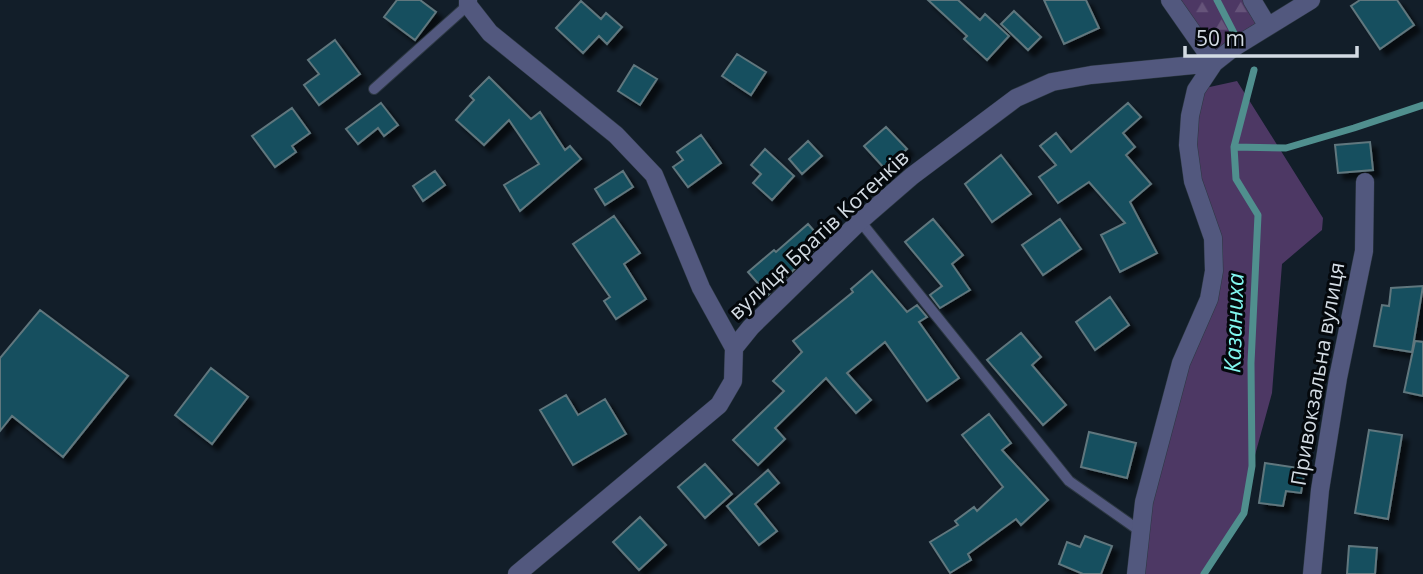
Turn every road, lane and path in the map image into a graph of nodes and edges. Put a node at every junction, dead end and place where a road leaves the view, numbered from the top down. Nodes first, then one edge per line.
1 (1170, 0) edge
2 (1252, 0) edge
3 (1311, 0) edge
4 (468, 3) edge
5 (1267, 25) junction
6 (1214, 64) junction
7 (374, 89) dead end
8 (1365, 182) dead end
9 (860, 221) junction
10 (734, 348) junction
11 (1140, 531) junction
12 (517, 574) edge
13 (1136, 574) edge
14 (1311, 574) edge

1 - 6 street
2 - 5 street
3 - 5 street
4 - 7 lane
4 - 10 street, вулиця Братів Котенків
5 - 6 street
6 - 9 street, вулиця Братів Котенків
6 - 11 street
8 - 14 street, Привокзальна вулиця
9 - 10 street, вулиця Братів Котенків
9 - 11 lane
10 - 12 street, вулиця Братів Котенків
11 - 13 street

